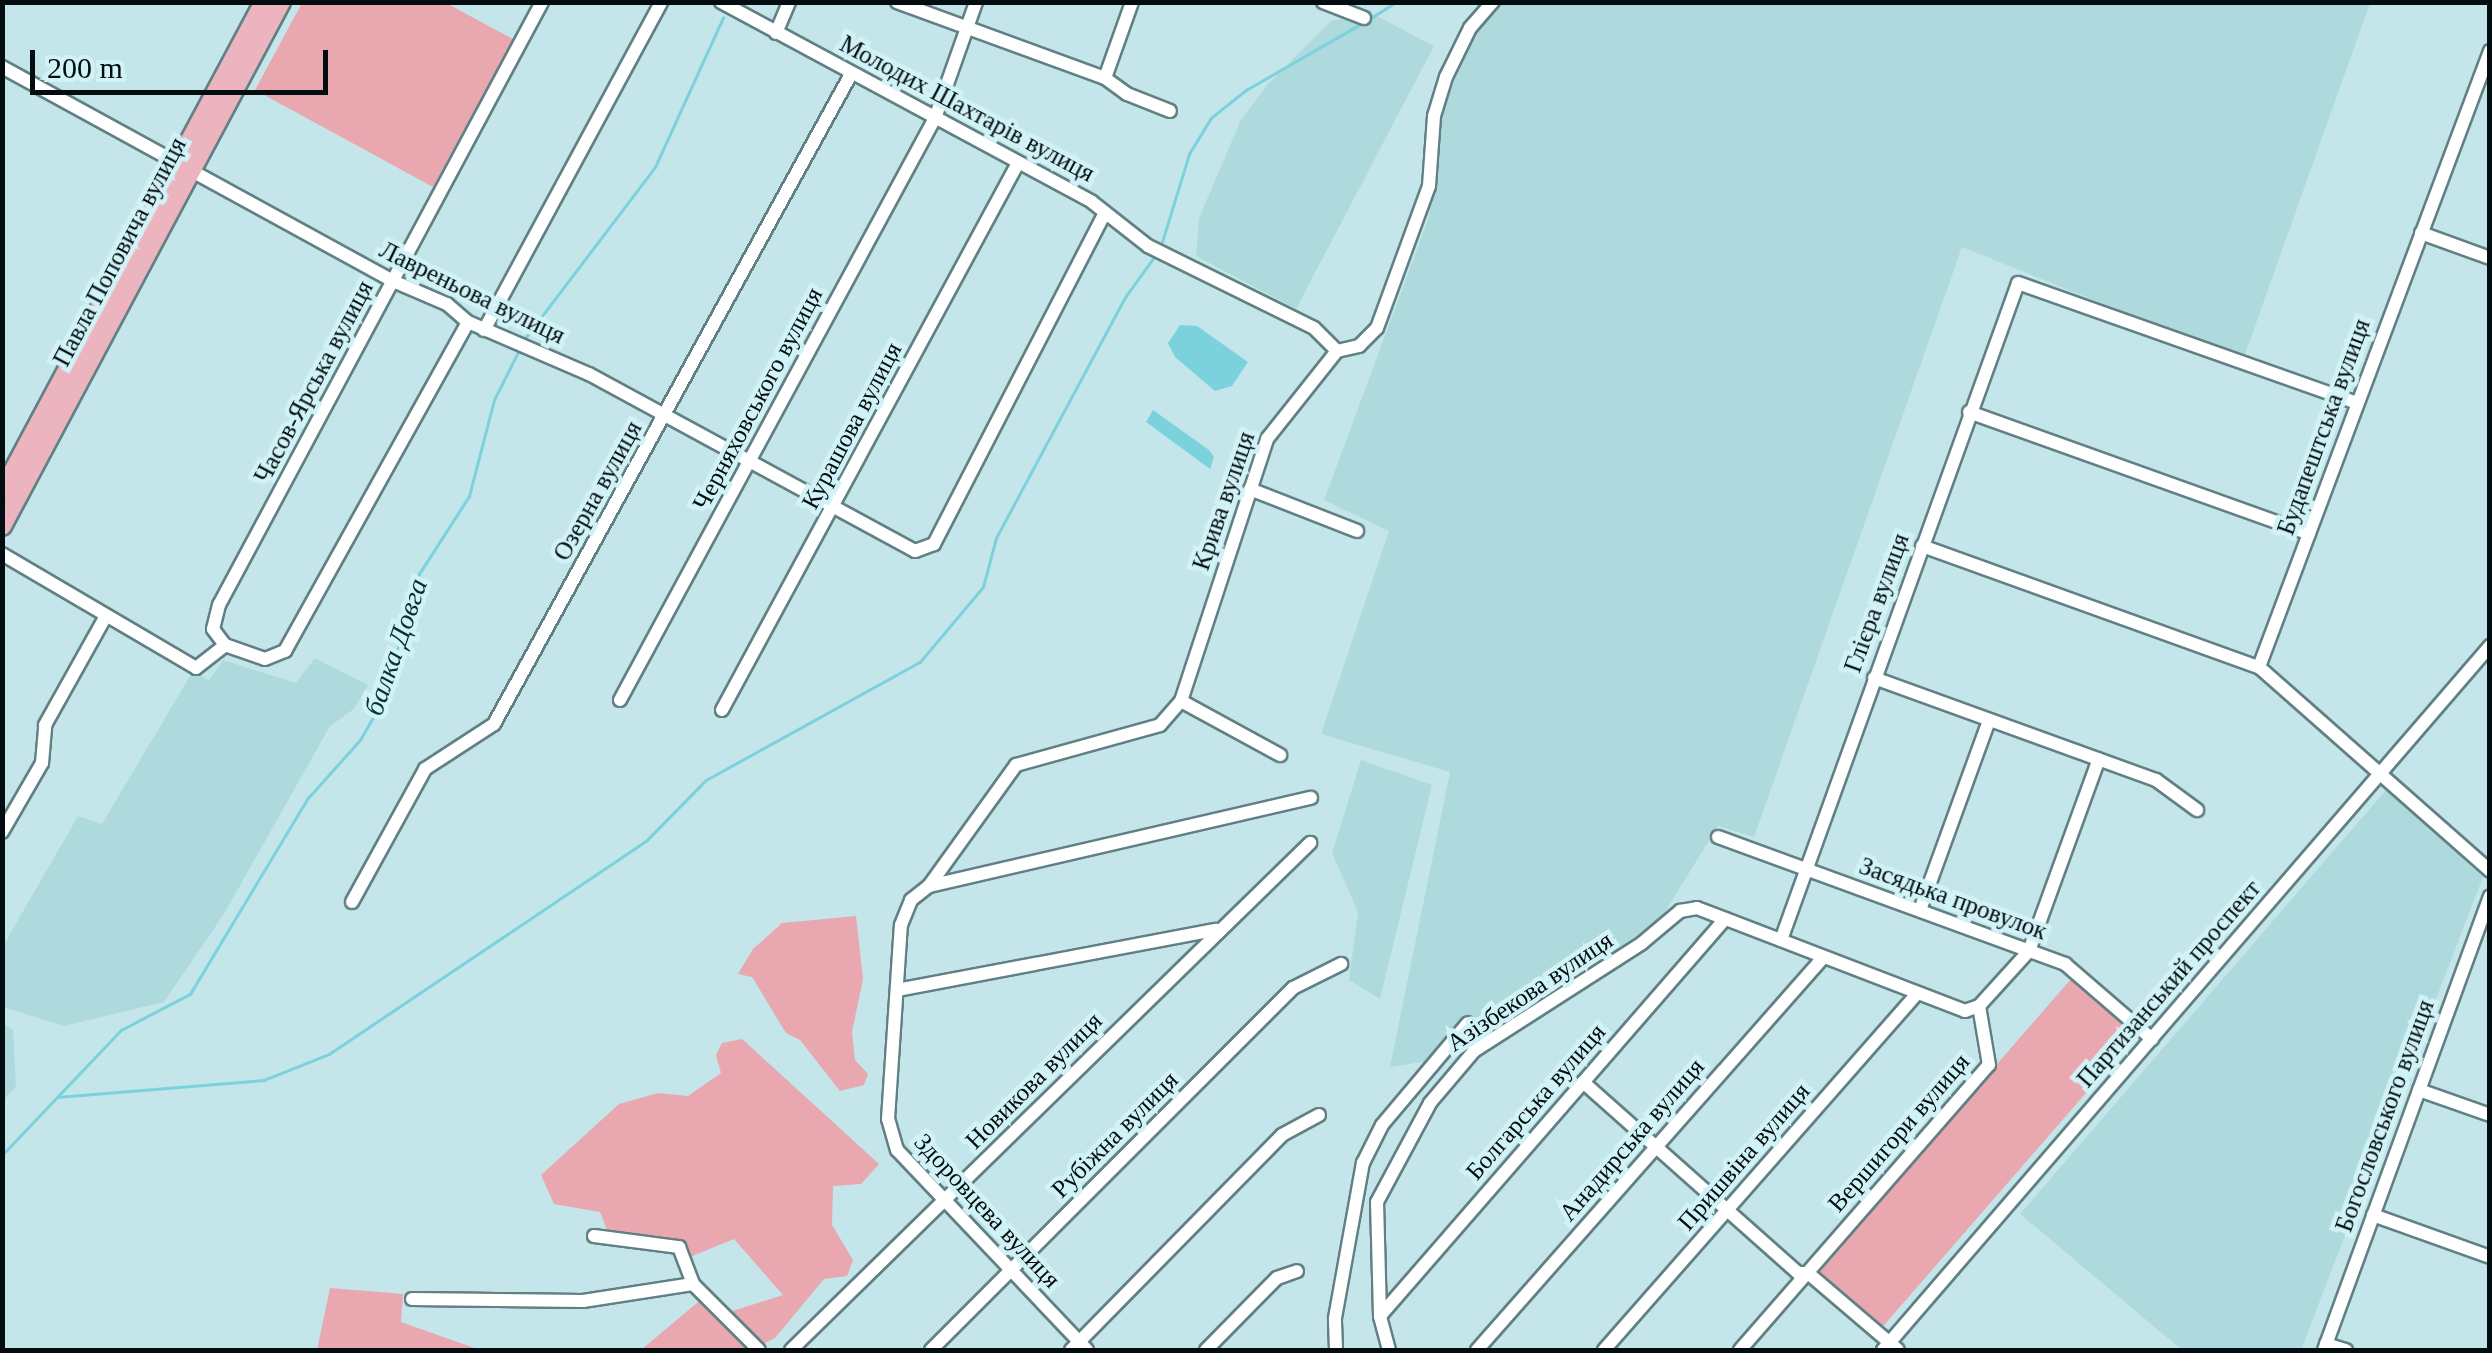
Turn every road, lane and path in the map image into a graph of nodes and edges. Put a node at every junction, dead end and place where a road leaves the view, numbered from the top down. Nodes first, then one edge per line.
1 (264, 2) edge
2 (281, 2) edge
3 (542, 2) edge
4 (661, 2) edge
5 (721, 2) edge
6 (789, 2) edge
7 (897, 2) edge
8 (976, 2) edge
9 (1132, 2) edge
10 (1322, 2) edge
11 (1493, 2) edge
12 (1364, 18) dead end
13 (967, 28) junction
14 (776, 32) junction
15 (2490, 51) edge
16 (2, 68) edge
17 (852, 74) junction
18 (1105, 78) junction
19 (1170, 110) dead end
20 (935, 118) junction
21 (1018, 162) junction
22 (186, 166) junction
23 (1103, 216) junction
24 (2421, 233) junction
25 (2490, 258) edge
26 (394, 281) junction
27 (468, 322) junction
28 (484, 330) junction
29 (1337, 351) junction
30 (2358, 403) junction
31 (1969, 412) junction
32 (665, 416) junction
33 (750, 462) junction
34 (1250, 488) junction
35 (2, 492) edge
36 (834, 507) junction
37 (2, 526) edge
38 (1357, 532) dead end
39 (2309, 534) junction
40 (1922, 546) junction
41 (2, 554) edge
42 (106, 616) junction
43 (225, 645) junction
44 (2490, 646) edge
45 (2259, 668) junction
46 (1874, 678) junction
47 (620, 700) dead end
48 (1181, 701) junction
49 (722, 710) dead end
50 (1990, 720) junction
51 (1280, 756) dead end
52 (2100, 759) junction
53 (2379, 775) junction
54 (1311, 798) dead end
55 (2197, 810) dead end
56 (2, 832) edge
57 (1718, 837) dead end
58 (1310, 843) dead end
59 (1806, 868) junction
60 (2490, 872) edge
61 (929, 886) junction
62 (2490, 896) edge
63 (352, 902) dead end
64 (1920, 910) junction
65 (1725, 918) junction
66 (1218, 929) junction
67 (1780, 940) junction
68 (2028, 951) junction
69 (1822, 959) junction
70 (1341, 964) dead end
71 (897, 990) junction
72 (1918, 993) junction
73 (1979, 1006) junction
74 (1468, 1023) dead end
75 (2152, 1039) junction
76 (1583, 1082) junction
77 (2419, 1090) junction
78 (1319, 1115) dead end
79 (2490, 1115) edge
80 (1657, 1146) junction
81 (944, 1202) junction
82 (1728, 1210) junction
83 (2373, 1215) junction
84 (594, 1236) dead end
85 (2490, 1256) edge
86 (1297, 1271) dead end
87 (1011, 1272) junction
88 (1808, 1273) junction
89 (693, 1284) junction
90 (412, 1299) dead end
91 (1380, 1316) junction
92 (2325, 1347) edge
93 (1079, 1348) edge
94 (1890, 1348) edge
95 (759, 1350) edge
96 (790, 1350) edge
97 (931, 1350) edge
98 (1206, 1350) edge
99 (1336, 1350) edge
100 (1390, 1350) edge
101 (1477, 1350) edge
102 (1604, 1350) edge
103 (1740, 1350) edge
104 (2346, 1350) edge

1 - 22 main road, Павла Поповича вулиця
2 - 22 main road, Павла Поповича вулиця
3 - 26 street, Часов-Ярська вулиця
4 - 28 street
5 - 14 street, Молодих Шахтарів вулиця
6 - 14 street
7 - 13 street
8 - 13 street, Черняховського вулиця
9 - 18 street
10 - 12 street
11 - 29 street, Крива вулиця
13 - 18 street
13 - 20 street, Черняховського вулиця
14 - 17 street, Молодих Шахтарів вулиця
15 - 24 street, Будапештська вулиця
16 - 22 street, Лавреньова вулиця
17 - 20 street, Молодих Шахтарів вулиця
17 - 32 street, Озерна вулиця
18 - 19 street
20 - 21 street, Молодих Шахтарів вулиця
20 - 33 street, Черняховського вулиця
21 - 23 street, Молодих Шахтарів вулиця
21 - 36 street, Курашова вулиця
22 - 26 street, Лавреньова вулиця
22 - 35 main road, Павла Поповича вулиця
22 - 37 main road, Павла Поповича вулиця
23 - 29 street, Молодих Шахтарів вулиця
23 - 36 street, Лавреньова вулиця
24 - 25 street
24 - 30 street, Будапештська вулиця
26 - 27 street, Лавреньова вулиця
26 - 43 street, Часов-Ярська вулиця
27 - 28 street, Лавреньова вулиця
27 - 43 street
28 - 32 street, Лавреньова вулиця
29 - 34 street, Крива вулиця
30 - 31 street, Глієра вулиця
30 - 39 street, Будапештська вулиця
31 - 39 street
31 - 40 street, Глієра вулиця
32 - 33 street, Лавреньова вулиця
32 - 63 street, Озерна вулиця
33 - 36 street, Лавреньова вулиця
33 - 47 street, Черняховського вулиця
34 - 38 street
34 - 48 street, Крива вулиця
36 - 49 street, Курашова вулиця
39 - 45 street, Будапештська вулиця
40 - 45 street
40 - 46 street, Глієра вулиця
41 - 42 street
42 - 43 street
42 - 56 street
44 - 53 street, Партизанський проспект
45 - 53 street
46 - 50 street
46 - 59 street, Глієра вулиця
48 - 51 street
48 - 61 street, Здоровцева вулиця
50 - 52 street
50 - 64 street
52 - 55 street
52 - 68 street
53 - 60 street
53 - 75 street, Партизанський проспект
54 - 61 street
57 - 59 street, Засядька провулок
58 - 66 street, Новикова вулиця
59 - 64 street, Засядька провулок
59 - 67 street, Глієра вулиця
61 - 71 street, Здоровцева вулиця
62 - 77 street, Богословського вулиця
64 - 68 street, Засядька провулок
65 - 67 street
65 - 76 street, Болгарська вулиця
65 - 91 street, Азізбекова вулиця
66 - 71 street
66 - 81 street, Новикова вулиця
67 - 69 street
68 - 73 street
68 - 75 street, Засядька провулок
69 - 72 street
69 - 80 street, Анадирська вулиця
70 - 87 street, Рубіжна вулиця
71 - 81 street, Здоровцева вулиця
72 - 73 street
72 - 82 street, Пришвіна вулиця
73 - 88 street, Вершигори вулиця
74 - 99 street
75 - 94 street, Партизанський проспект
76 - 80 street
76 - 91 street, Болгарська вулиця
77 - 79 street
77 - 83 street, Богословського вулиця
78 - 93 street
80 - 82 street
80 - 101 street, Анадирська вулиця
81 - 87 street, Здоровцева вулиця
81 - 96 street, Новикова вулиця
82 - 88 street
82 - 102 street, Пришвіна вулиця
83 - 85 street
83 - 92 street, Богословського вулиця
84 - 89 street
86 - 98 street
87 - 93 street, Здоровцева вулиця
87 - 97 street, Рубіжна вулиця
88 - 94 street
88 - 103 street, Вершигори вулиця
89 - 90 street
89 - 95 street
91 - 100 street, Азізбекова вулиця
92 - 104 street

